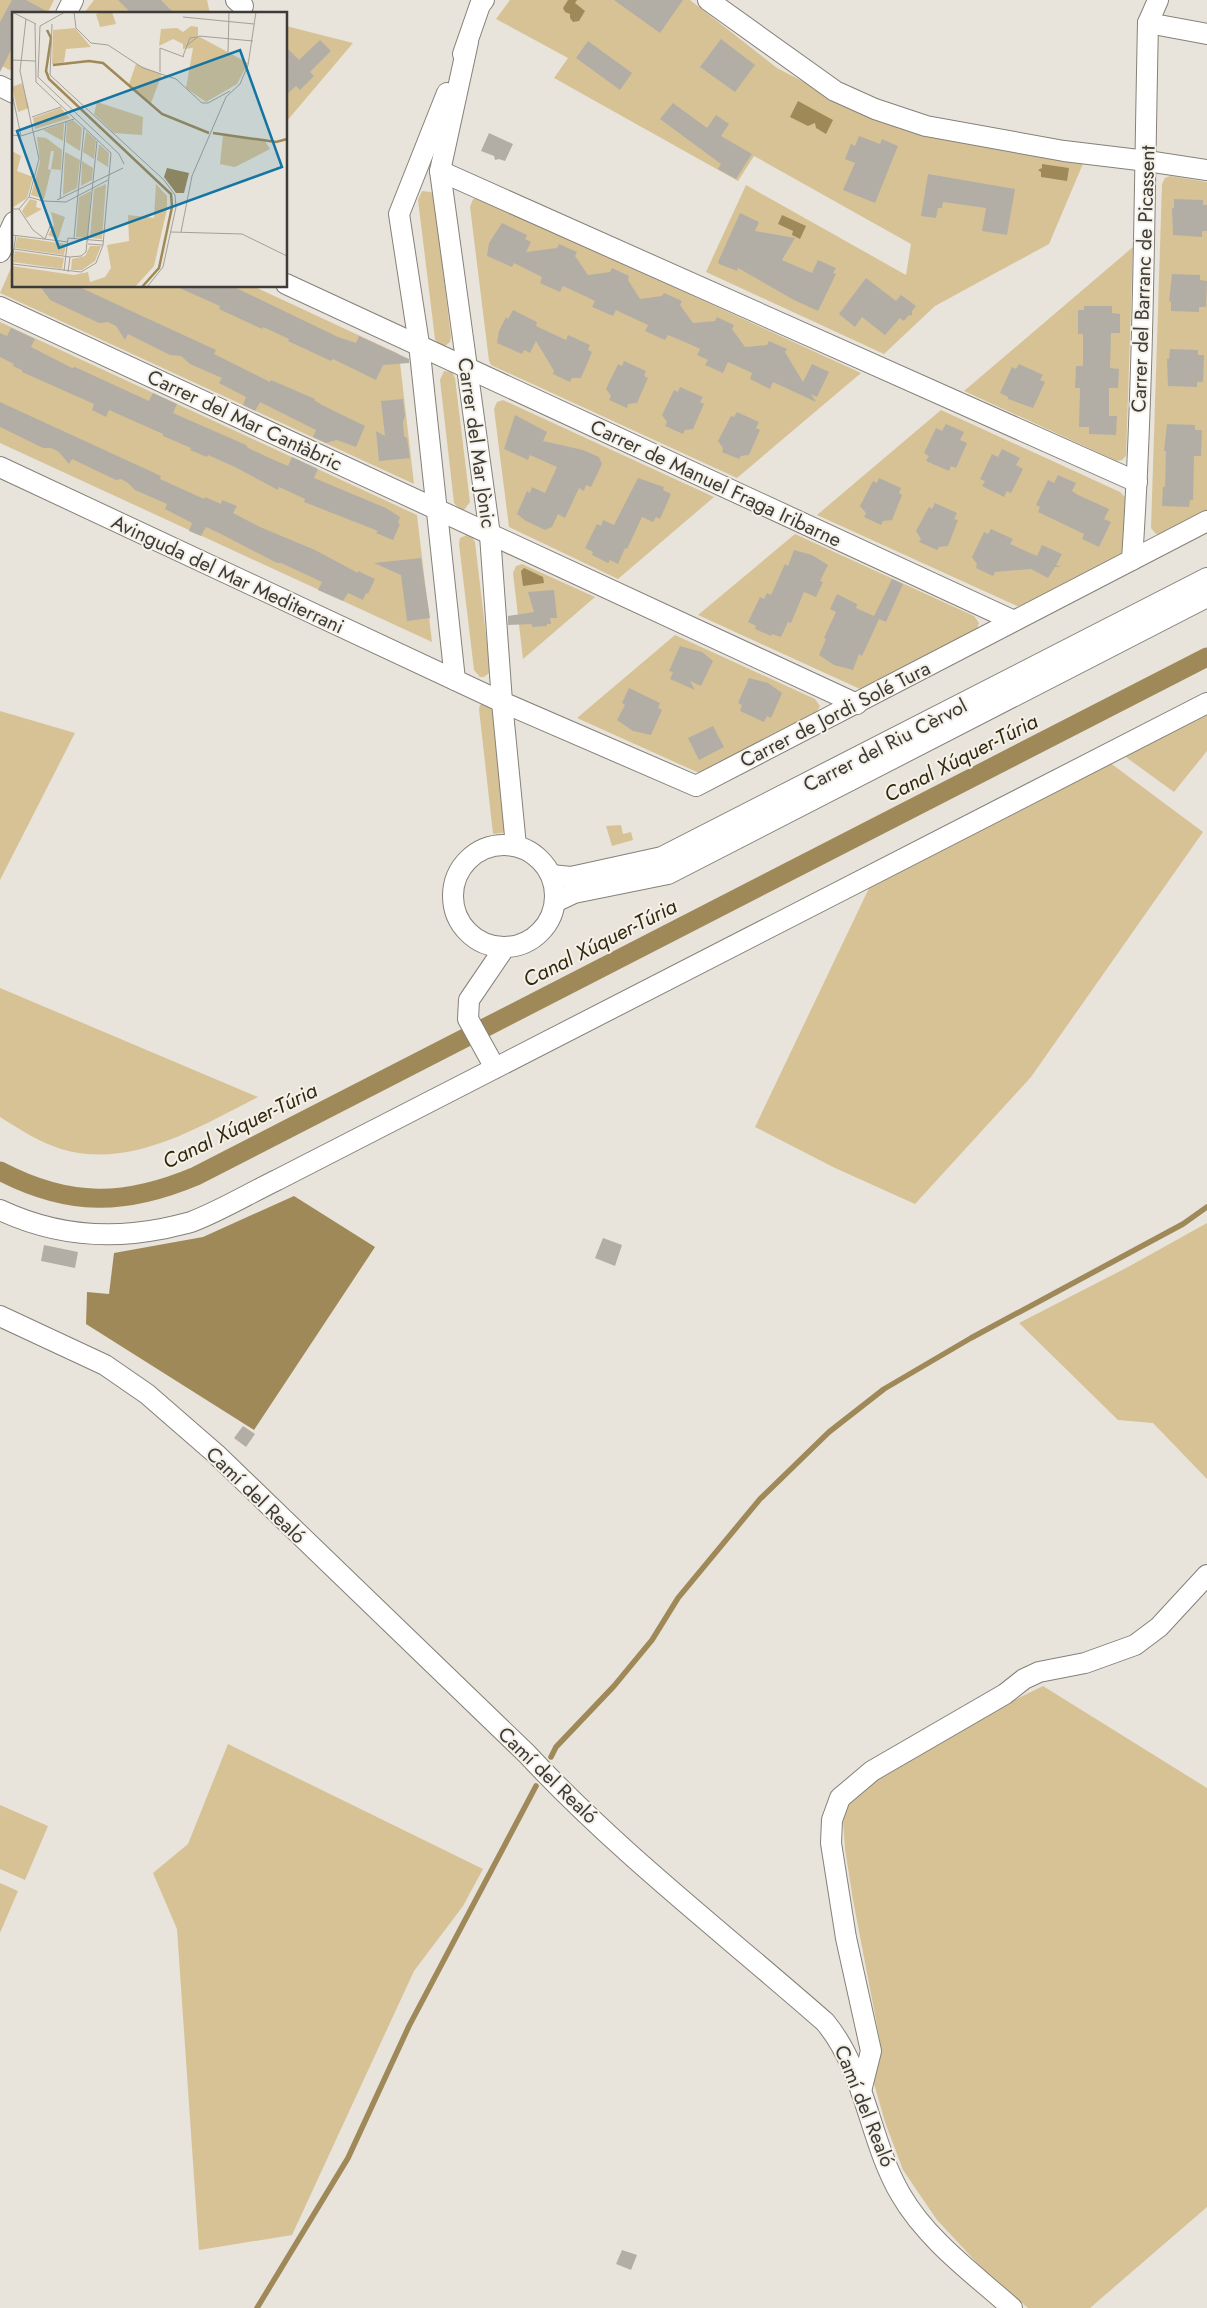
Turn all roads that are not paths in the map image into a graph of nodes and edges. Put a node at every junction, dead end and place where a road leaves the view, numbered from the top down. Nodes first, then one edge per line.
1 (73, 0) edge
2 (484, 0) edge
3 (708, 0) edge
4 (1158, 0) edge
5 (67, 12) edge
6 (1148, 24) junction
7 (1207, 34) edge
8 (468, 42) junction
9 (0, 86) edge
10 (12, 92) edge
11 (1147, 161) junction
12 (1207, 170) edge
13 (440, 171) junction
14 (12, 226) edge
15 (0, 252) edge
16 (288, 285) edge
17 (0, 307) edge
18 (419, 344) junction
19 (466, 366) junction
20 (0, 467) edge
21 (1137, 482) junction
22 (438, 509) junction
23 (1207, 522) edge
24 (490, 535) junction
25 (1132, 560) junction
26 (1207, 578) edge
27 (1207, 597) edge
28 (1014, 621) junction
29 (455, 680) junction
30 (502, 702) junction
31 (1207, 703) edge
32 (857, 704) junction
33 (516, 846) junction
34 (551, 875) junction
35 (555, 902) junction
36 (505, 947) junction
37 (491, 1062) junction
38 (0, 1210) edge
39 (0, 1316) edge
40 (1207, 1575) edge
41 (861, 2091) junction
42 (1012, 2308) edge

1 - 5 street
2 - 8 street, Carrer del Mar Jònic
3 - 11 street
4 - 6 street, Carrer del Barranc de Picassent
6 - 7 street
6 - 11 street, Carrer del Barranc de Picassent
8 - 13 street, Carrer del Mar Jònic
8 - 18 street, Carrer del Mar Jònic
9 - 10 street
11 - 12 street
11 - 21 street, Carrer del Barranc de Picassent
13 - 19 street, Carrer del Mar Jònic
13 - 21 street
14 - 15 street
16 - 18 street, Carrer de Manuel Fraga Iribarne
17 - 22 street, Carrer del Mar Cantàbric
18 - 19 street, Carrer de Manuel Fraga Iribarne
18 - 22 street, Carrer del Mar Jònic
19 - 24 street, Carrer del Mar Jònic
19 - 28 street, Carrer de Manuel Fraga Iribarne
20 - 29 street, Avinguda del Mar Mediterrani
21 - 25 street, Carrer del Barranc de Picassent
22 - 24 street, Carrer del Mar Cantàbric
22 - 29 street, Carrer del Mar Jònic
23 - 25 street, Carrer de Jordi Solé Tura
24 - 30 street, Carrer del Mar Jònic
24 - 32 street, Carrer del Mar Cantàbric
25 - 28 street, Carrer de Jordi Solé Tura
26 - 34 street, Carrer del Riu Cèrvol
27 - 35 street, Carrer del Riu Cèrvol
28 - 32 street, Carrer de Jordi Solé Tura
29 - 30 street, Carrer de Jordi Solé Tura
30 - 32 street, Carrer de Jordi Solé Tura
30 - 33 street, Carrer del Mar Jònic
31 - 37 street
33 - 34 street
33 - 36 street
34 - 35 street
35 - 36 street
36 - 37 street
37 - 38 street
39 - 41 street, Camí del Realó
40 - 41 street
41 - 42 street, Camí del Realó

